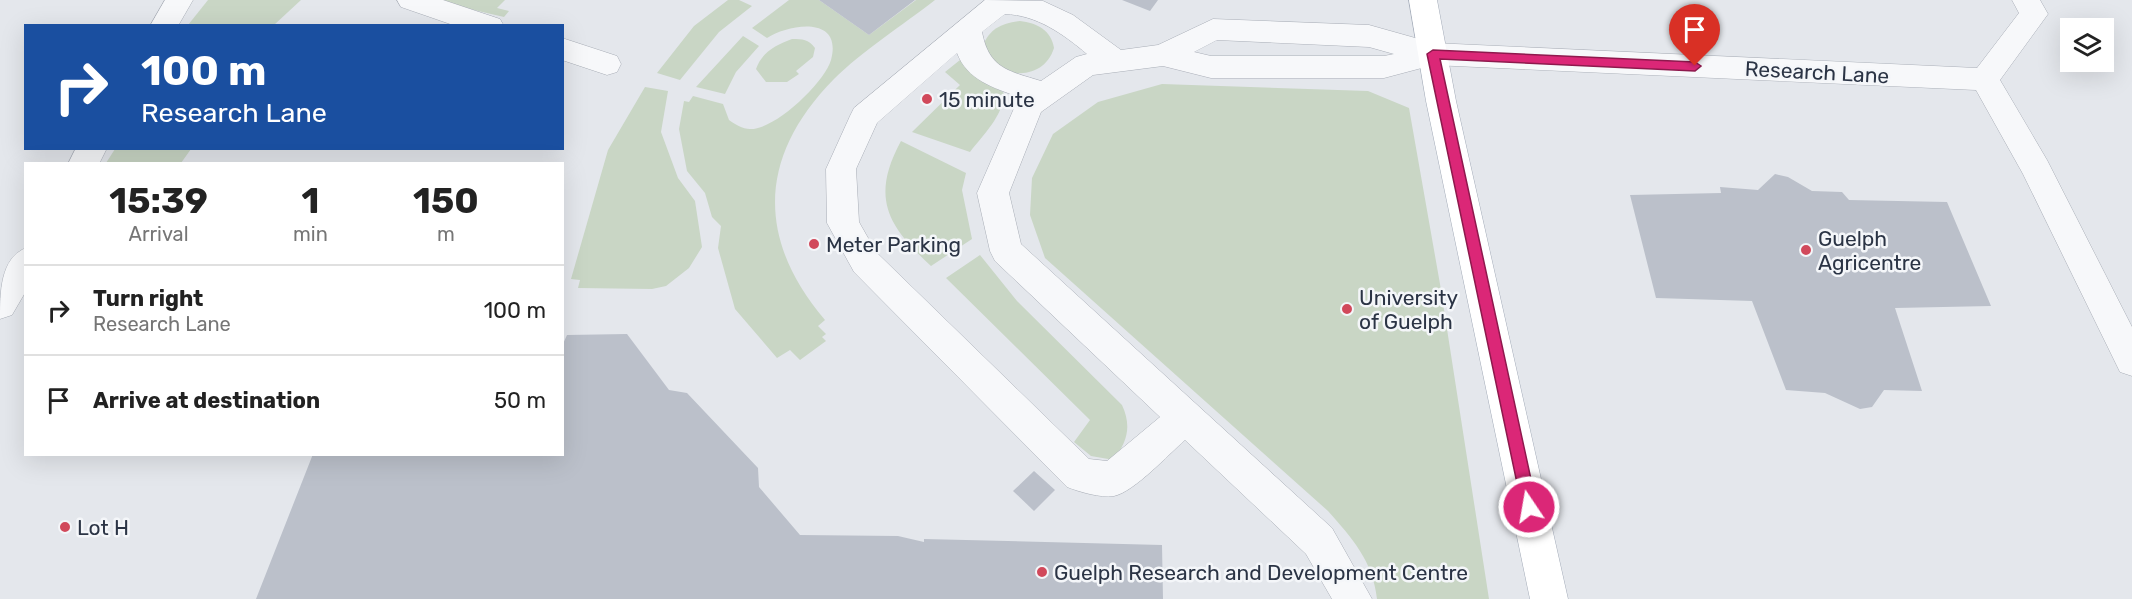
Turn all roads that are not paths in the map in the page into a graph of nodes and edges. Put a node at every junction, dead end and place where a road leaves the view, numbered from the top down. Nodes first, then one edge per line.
1 (179, 0) edge
2 (411, 0) edge
3 (1423, 0) edge
4 (2026, 0) edge
5 (165, 24) edge
6 (484, 24) edge
7 (967, 28) junction
8 (564, 50) edge
9 (1433, 54) junction
10 (1115, 61) junction
11 (607, 64) dead end
12 (1985, 80) junction
13 (1045, 94) junction
14 (24, 264) edge
15 (0, 305) edge
16 (2132, 361) edge
17 (1186, 417) junction
18 (1353, 599) edge
19 (1549, 599) edge

1 - 5 street
2 - 6 street
3 - 9 main road
4 - 12 street
7 - 10 street
7 - 13 street
7 - 17 street
8 - 11 street
9 - 10 street, Research Lane
9 - 12 street, Research Lane
9 - 19 main road
10 - 13 street
12 - 16 street
13 - 17 street
14 - 15 street
17 - 18 street

